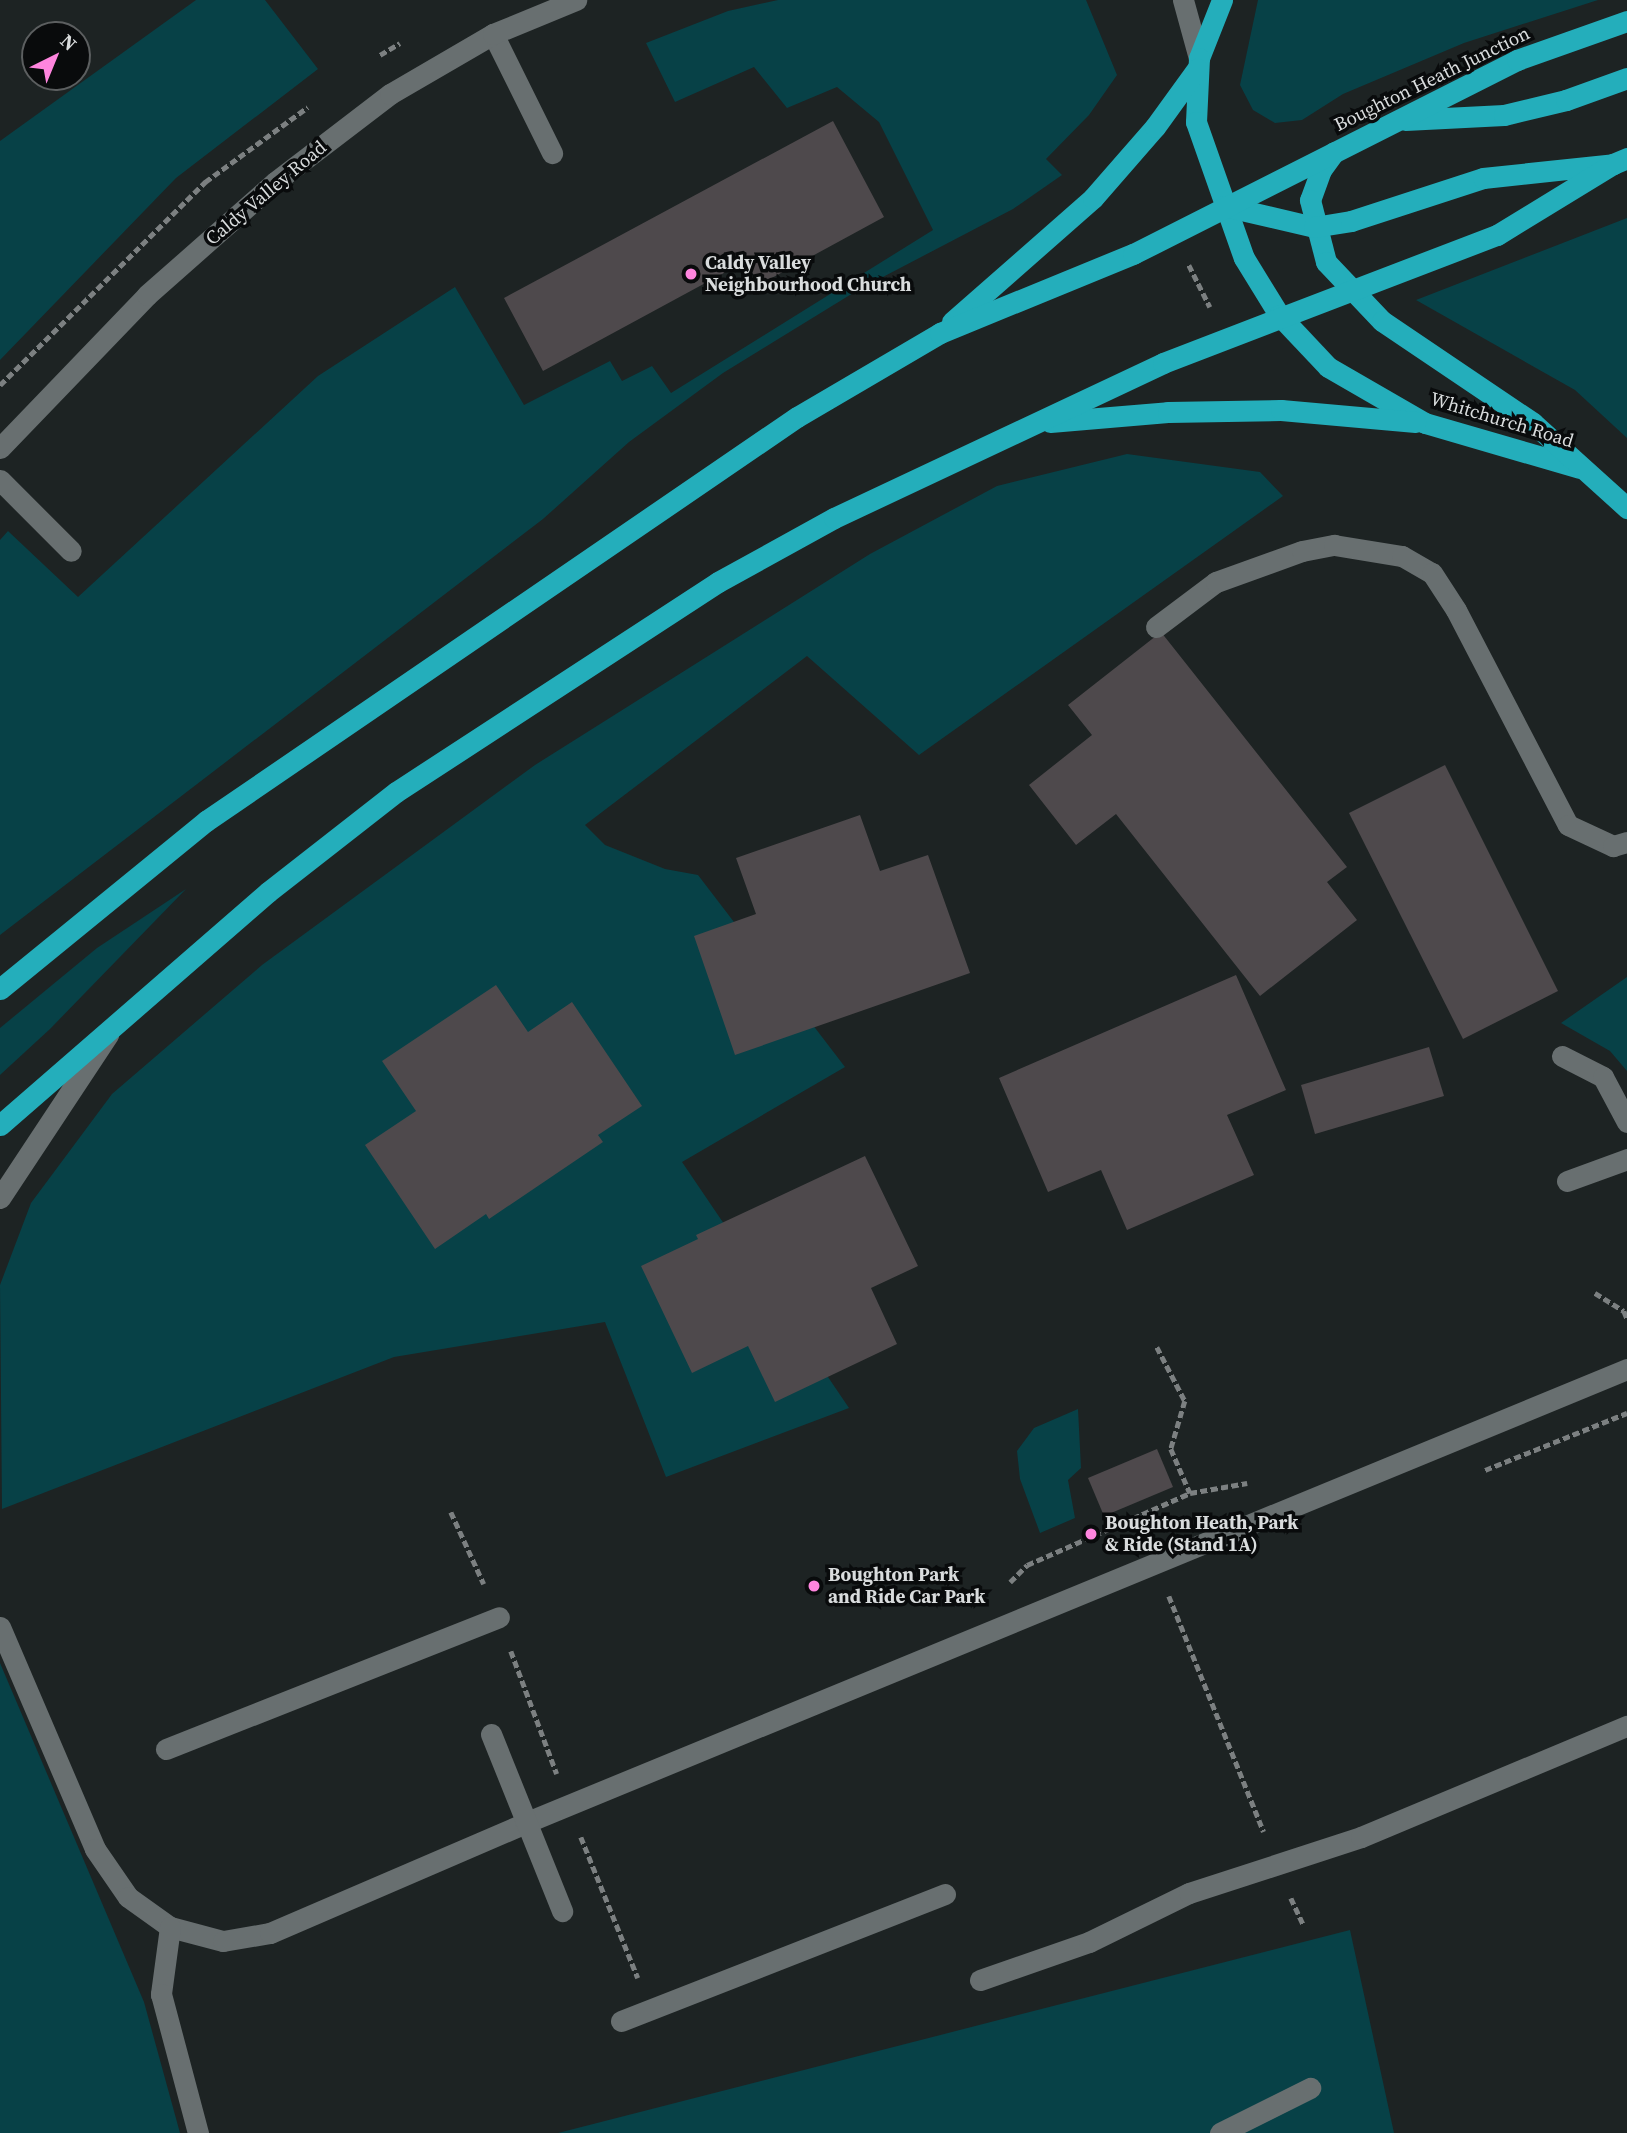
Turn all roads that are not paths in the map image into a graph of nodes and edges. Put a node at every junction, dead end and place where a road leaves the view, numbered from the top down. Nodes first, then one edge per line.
1 (576, 0) edge
2 (1183, 0) edge
3 (1222, 0) edge
4 (1627, 21) edge
5 (493, 34) junction
6 (1198, 63) junction
7 (1627, 78) edge
8 (1396, 120) junction
9 (1337, 148) junction
10 (552, 153) dead end
11 (1620, 161) edge
12 (1224, 206) junction
13 (1314, 227) junction
14 (1350, 288) junction
15 (1279, 315) junction
16 (940, 333) junction
17 (1424, 423) junction
18 (1030, 424) junction
19 (0, 448) edge
20 (1580, 468) junction
21 (0, 480) edge
22 (1627, 508) edge
23 (71, 551) dead end
24 (1156, 627) dead end
25 (1627, 842) edge
26 (0, 989) edge
27 (117, 1022) junction
28 (1562, 1056) dead end
29 (1627, 1122) edge
30 (0, 1125) edge
31 (1627, 1159) edge
32 (1567, 1181) dead end
33 (0, 1198) edge
34 (1627, 1369) edge
35 (499, 1616) road end
36 (0, 1627) edge
37 (1627, 1726) edge
38 (491, 1734) dead end
39 (166, 1749) dead end
40 (525, 1823) junction
41 (945, 1894) dead end
42 (562, 1911) dead end
43 (170, 1927) junction
44 (980, 1980) dead end
45 (621, 2021) dead end
46 (1310, 2088) dead end
47 (198, 2133) edge
48 (1220, 2133) edge

1 - 5 street, Caldy Valley Road
2 - 6 street
3 - 6 highway
4 - 8 highway, Boughton Heath Junction
5 - 10 street
5 - 19 street, Caldy Valley Road
6 - 12 highway
6 - 16 highway
7 - 8 highway
8 - 9 highway, Boughton Heath Junction
9 - 12 highway
9 - 13 highway, Boughton Heath Junction
11 - 13 highway
11 - 14 highway
12 - 13 highway
12 - 15 highway
12 - 16 highway
13 - 14 highway, Boughton Heath Junction
14 - 15 highway
14 - 20 highway, Whitchurch Road
15 - 17 highway, Whitchurch Road
15 - 18 highway
16 - 26 highway
17 - 18 highway
17 - 20 highway, Whitchurch Road
18 - 27 highway
20 - 22 highway, Whitchurch Road
21 - 23 street
24 - 25 street
27 - 30 highway
27 - 33 street
28 - 29 street
31 - 32 street
34 - 40 street
35 - 39 street
36 - 43 street
37 - 44 street
38 - 40 street
40 - 42 street
40 - 43 street
41 - 45 street
43 - 47 street
46 - 48 street

